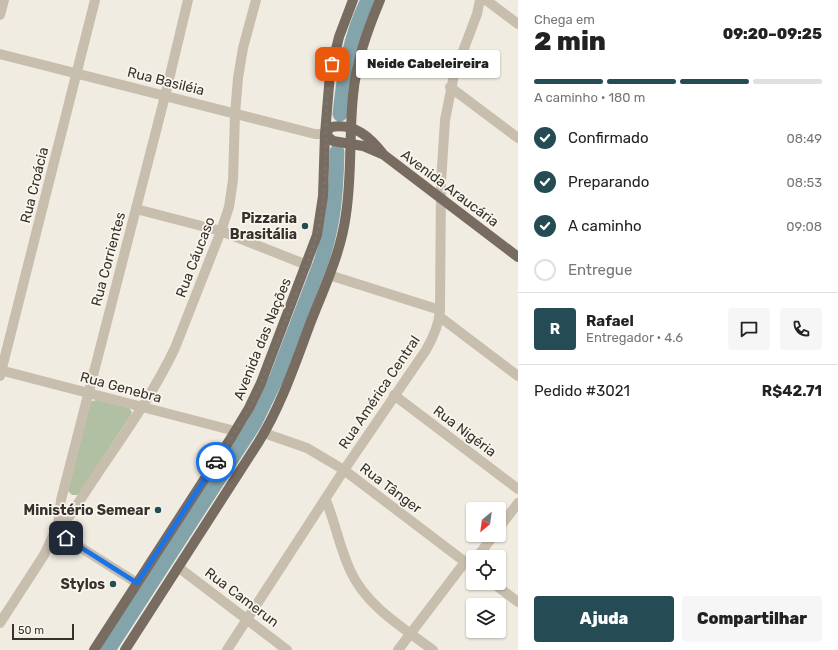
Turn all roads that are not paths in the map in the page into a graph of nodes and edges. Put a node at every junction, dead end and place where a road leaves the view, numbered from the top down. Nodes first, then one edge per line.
1 (4, 0) edge
2 (95, 0) edge
3 (188, 0) edge
4 (256, 0) edge
5 (353, 0) edge
6 (380, 0) edge
7 (480, 0) edge
8 (486, 0) edge
9 (0, 15) edge
10 (518, 24) edge
11 (0, 54) edge
12 (77, 73) junction
13 (450, 87) junction
14 (165, 96) junction
15 (235, 114) junction
16 (343, 127) junction
17 (325, 134) junction
18 (518, 138) edge
19 (342, 142) junction
20 (384, 155) junction
21 (441, 199) junction
22 (136, 209) junction
23 (220, 231) junction
24 (518, 257) edge
25 (307, 265) junction
26 (329, 275) junction
27 (440, 313) junction
28 (1, 372) edge
29 (518, 376) edge
30 (88, 392) junction
31 (394, 395) junction
32 (142, 406) junction
33 (235, 431) junction
34 (264, 433) junction
35 (344, 470) junction
36 (518, 490) edge
37 (81, 498) junction
38 (61, 500) junction
39 (326, 500) junction
40 (518, 503) edge
41 (506, 519) edge
42 (57, 528) junction
43 (489, 542) edge
44 (482, 550) edge
45 (466, 561) edge
46 (178, 567) junction
47 (466, 569) edge
48 (137, 583) junction
49 (502, 590) edge
50 (518, 602) edge
51 (247, 619) junction
52 (0, 623) edge
53 (411, 634) junction
54 (94, 650) edge
55 (125, 650) edge
56 (227, 650) edge
57 (287, 650) edge
58 (398, 650) edge
59 (433, 650) edge

1 - 9 street
2 - 12 street, Rua Croácia
3 - 14 street, Rua Corrientes
4 - 15 street, Rua Cáucaso
5 - 17 main road, Avenida das Nações
6 - 16 main road
7 - 13 street, Rua América Central
8 - 10 street
11 - 12 street, Rua Basiléia
12 - 14 street, Rua Basiléia
12 - 28 street, Rua Croácia
13 - 18 street
13 - 21 street, Rua América Central
14 - 15 street, Rua Basiléia
14 - 22 street, Rua Corrientes
15 - 17 street, Rua Basiléia
15 - 23 street, Rua Cáucaso
16 - 17 main road
16 - 19 main road
16 - 20 main road, Avenida Araucária
17 - 19 main road, Avenida Araucária
17 - 25 main road, Avenida das Nações
19 - 20 main road, Avenida Araucária
19 - 26 main road
20 - 21 main road, Avenida Araucária
21 - 24 main road, Avenida Araucária
21 - 27 street, Rua América Central
22 - 23 street
22 - 30 street, Rua Corrientes
23 - 25 street
23 - 32 street, Rua Cáucaso
25 - 33 main road, Avenida das Nações
26 - 27 street
26 - 34 main road
27 - 29 street
27 - 31 street, Rua América Central
28 - 30 street, Rua Genebra
30 - 32 street, Rua Genebra
30 - 38 street, Rua Corrientes
31 - 35 street, Rua América Central
31 - 36 street, Rua Nigéria
32 - 33 street, Rua Genebra
32 - 37 street, Rua Cáucaso
33 - 48 main road, Avenida das Nações
34 - 35 street, Rua Tânger
34 - 46 main road
35 - 39 street, Rua América Central
35 - 45 street, Rua Tânger
37 - 38 street
37 - 42 street, Rua Cáucaso
38 - 42 street, Rua Corrientes
39 - 51 street, Rua América Central
39 - 53 street
40 - 41 street
42 - 48 street
42 - 52 street, Rua Cáucaso
43 - 44 street
46 - 51 street, Rua Camerun
46 - 55 main road
47 - 53 street
48 - 54 main road, Avenida das Nações
49 - 50 street
51 - 56 street, Rua América Central
51 - 57 street, Rua Camerun
53 - 58 street
53 - 59 street

